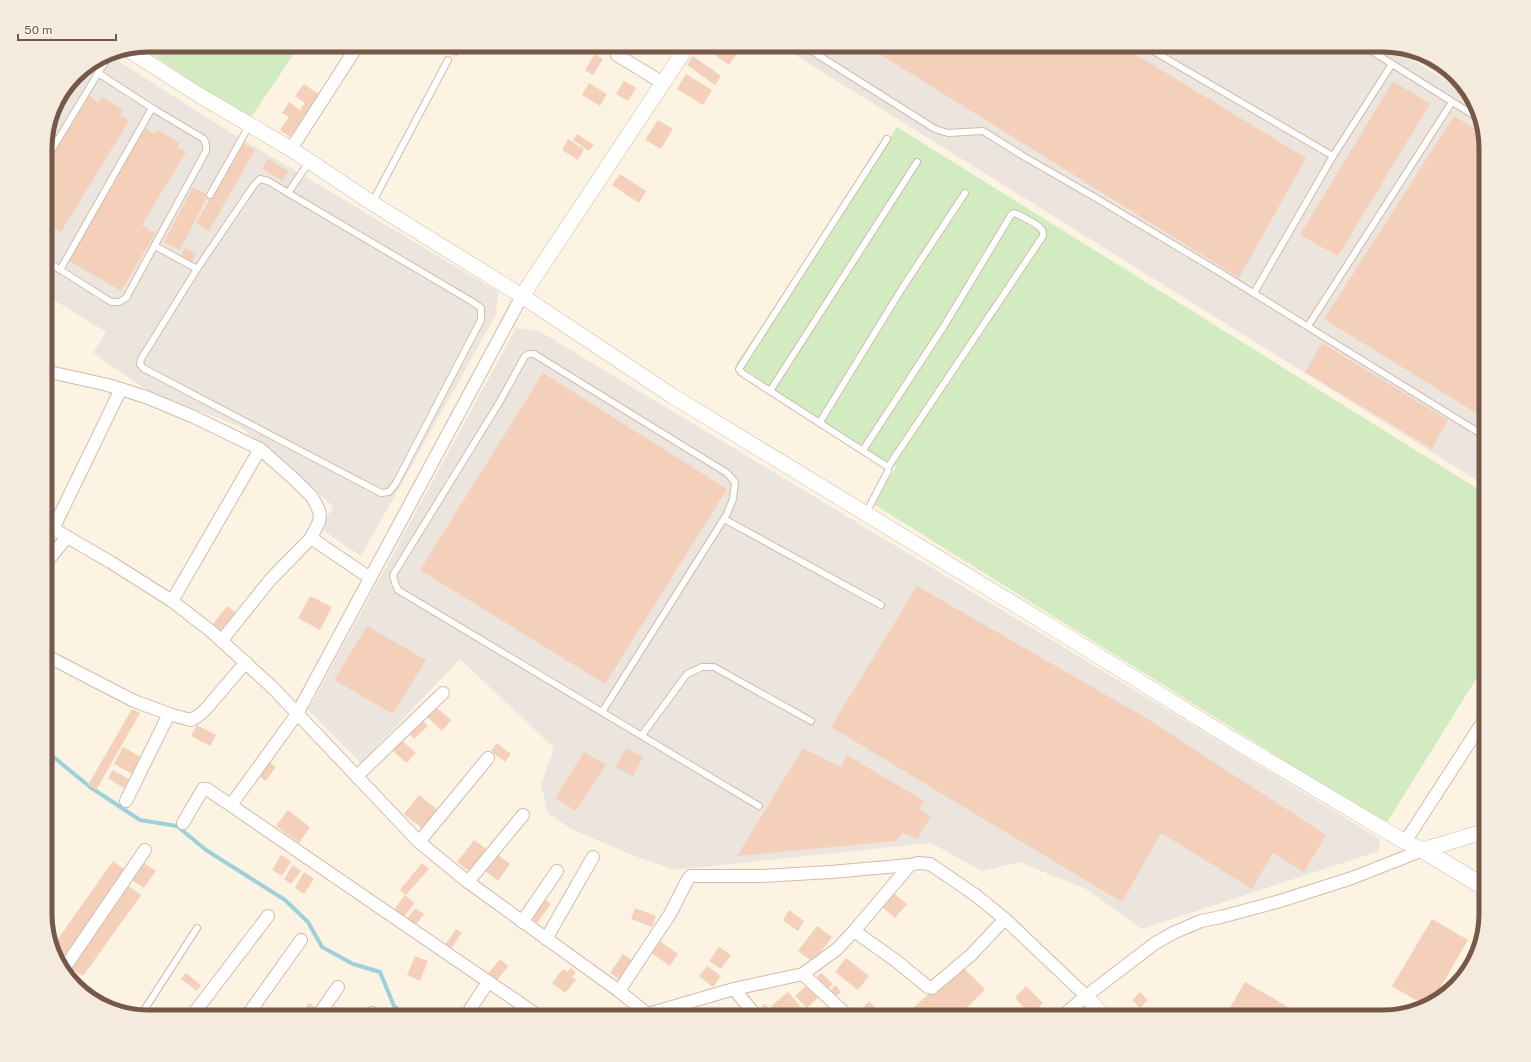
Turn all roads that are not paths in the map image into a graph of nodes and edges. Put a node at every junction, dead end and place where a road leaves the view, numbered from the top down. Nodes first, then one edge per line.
1 (354, 52) edge
2 (683, 52) edge
3 (813, 52) edge
4 (1155, 52) edge
5 (1373, 52) edge
6 (137, 53) edge
7 (617, 55) dead end
8 (448, 60) dead end
9 (105, 62) edge
10 (1392, 64) junction
11 (98, 74) junction
12 (663, 83) junction
13 (1452, 102) junction
14 (152, 108) junction
15 (1473, 115) edge
16 (250, 124) junction
17 (887, 138) dead end
18 (292, 149) junction
19 (52, 150) edge
20 (1333, 156) junction
21 (309, 162) junction
22 (917, 162) dead end
23 (288, 193) junction
24 (965, 193) dead end
25 (210, 195) dead end
26 (372, 203) junction
27 (155, 246) junction
28 (52, 265) edge
29 (197, 269) junction
30 (60, 270) junction
31 (1254, 293) junction
32 (522, 296) junction
33 (1308, 326) junction
34 (52, 373) edge
35 (121, 389) junction
36 (770, 391) junction
37 (820, 422) junction
38 (1479, 433) edge
39 (260, 449) junction
40 (863, 450) junction
41 (888, 467) junction
42 (866, 513) junction
43 (724, 519) junction
44 (52, 520) edge
45 (52, 528) edge
46 (68, 537) junction
47 (311, 538) junction
48 (52, 556) edge
49 (370, 578) junction
50 (172, 601) junction
51 (881, 605) dead end
52 (222, 640) junction
53 (52, 659) edge
54 (246, 662) junction
55 (444, 693) dead end
56 (602, 712) junction
57 (169, 714) junction
58 (297, 714) junction
59 (811, 721) dead end
60 (1479, 728) edge
61 (642, 735) junction
62 (488, 758) dead end
63 (358, 776) junction
64 (126, 801) dead end
65 (231, 805) junction
66 (759, 806) dead end
67 (523, 815) dead end
68 (183, 823) dead end
69 (1479, 833) edge
70 (419, 842) junction
71 (1405, 842) junction
72 (144, 850) dead end
73 (1423, 850) junction
74 (593, 857) dead end
75 (910, 865) junction
76 (557, 871) dead end
77 (468, 882) junction
78 (1479, 884) edge
79 (268, 916) dead end
80 (1005, 920) junction
81 (522, 922) junction
82 (197, 928) dead end
83 (854, 931) junction
84 (546, 939) junction
85 (302, 940) dead end
86 (67, 965) edge
87 (803, 974) junction
88 (488, 982) junction
89 (338, 987) dead end
90 (734, 989) junction
91 (619, 991) junction
92 (1086, 996) junction
93 (144, 1010) edge
94 (196, 1010) edge
95 (251, 1010) edge
96 (322, 1010) edge
97 (470, 1010) edge
98 (530, 1010) edge
99 (640, 1010) edge
100 (666, 1010) edge
101 (751, 1010) edge
102 (842, 1010) edge
103 (1069, 1010) edge
104 (1098, 1010) edge

1 - 18 street
2 - 12 street
3 - 31 lane
4 - 20 lane
5 - 10 lane
6 - 16 street
7 - 12 street
8 - 26 lane
9 - 11 lane
10 - 13 lane
10 - 20 lane
11 - 14 lane
11 - 19 lane
12 - 32 street
13 - 15 lane
13 - 33 lane
14 - 27 lane
14 - 30 lane
16 - 18 street
16 - 25 lane
17 - 36 lane
18 - 21 street
20 - 31 lane
21 - 23 lane
21 - 26 street
22 - 36 lane
23 - 29 lane
23 - 29 lane
24 - 37 lane
26 - 32 street
27 - 29 lane
27 - 30 lane
28 - 30 lane
31 - 33 lane
32 - 42 street
32 - 49 street
33 - 38 lane
34 - 35 street
35 - 39 street
35 - 44 street
36 - 37 lane
37 - 40 lane
39 - 47 street
39 - 50 street
40 - 41 lane
40 - 41 lane
41 - 42 lane
42 - 71 street
43 - 51 lane
43 - 56 lane
43 - 56 lane
45 - 46 street
46 - 48 street
46 - 50 street
47 - 49 street
47 - 52 street
49 - 58 street
50 - 52 street
52 - 54 street
53 - 57 street
54 - 57 street
54 - 58 street
55 - 63 street
56 - 61 lane
57 - 64 street
58 - 63 street
58 - 65 street
59 - 61 lane
60 - 71 street
61 - 66 lane
62 - 70 street
63 - 70 street
65 - 68 street
65 - 88 street
67 - 77 street
69 - 73 street
70 - 77 street
71 - 73 street
72 - 86 street
73 - 78 main road
73 - 92 street
74 - 84 street
75 - 80 street
75 - 83 street
75 - 91 street
76 - 81 street
77 - 81 street
79 - 94 street
80 - 83 street
80 - 92 street
81 - 84 street
82 - 93 lane
83 - 87 street
84 - 91 street
85 - 95 street
87 - 90 street
87 - 102 street
88 - 97 street
88 - 98 street
89 - 96 street
90 - 100 street
90 - 101 street
91 - 99 street
92 - 103 street
92 - 104 street

